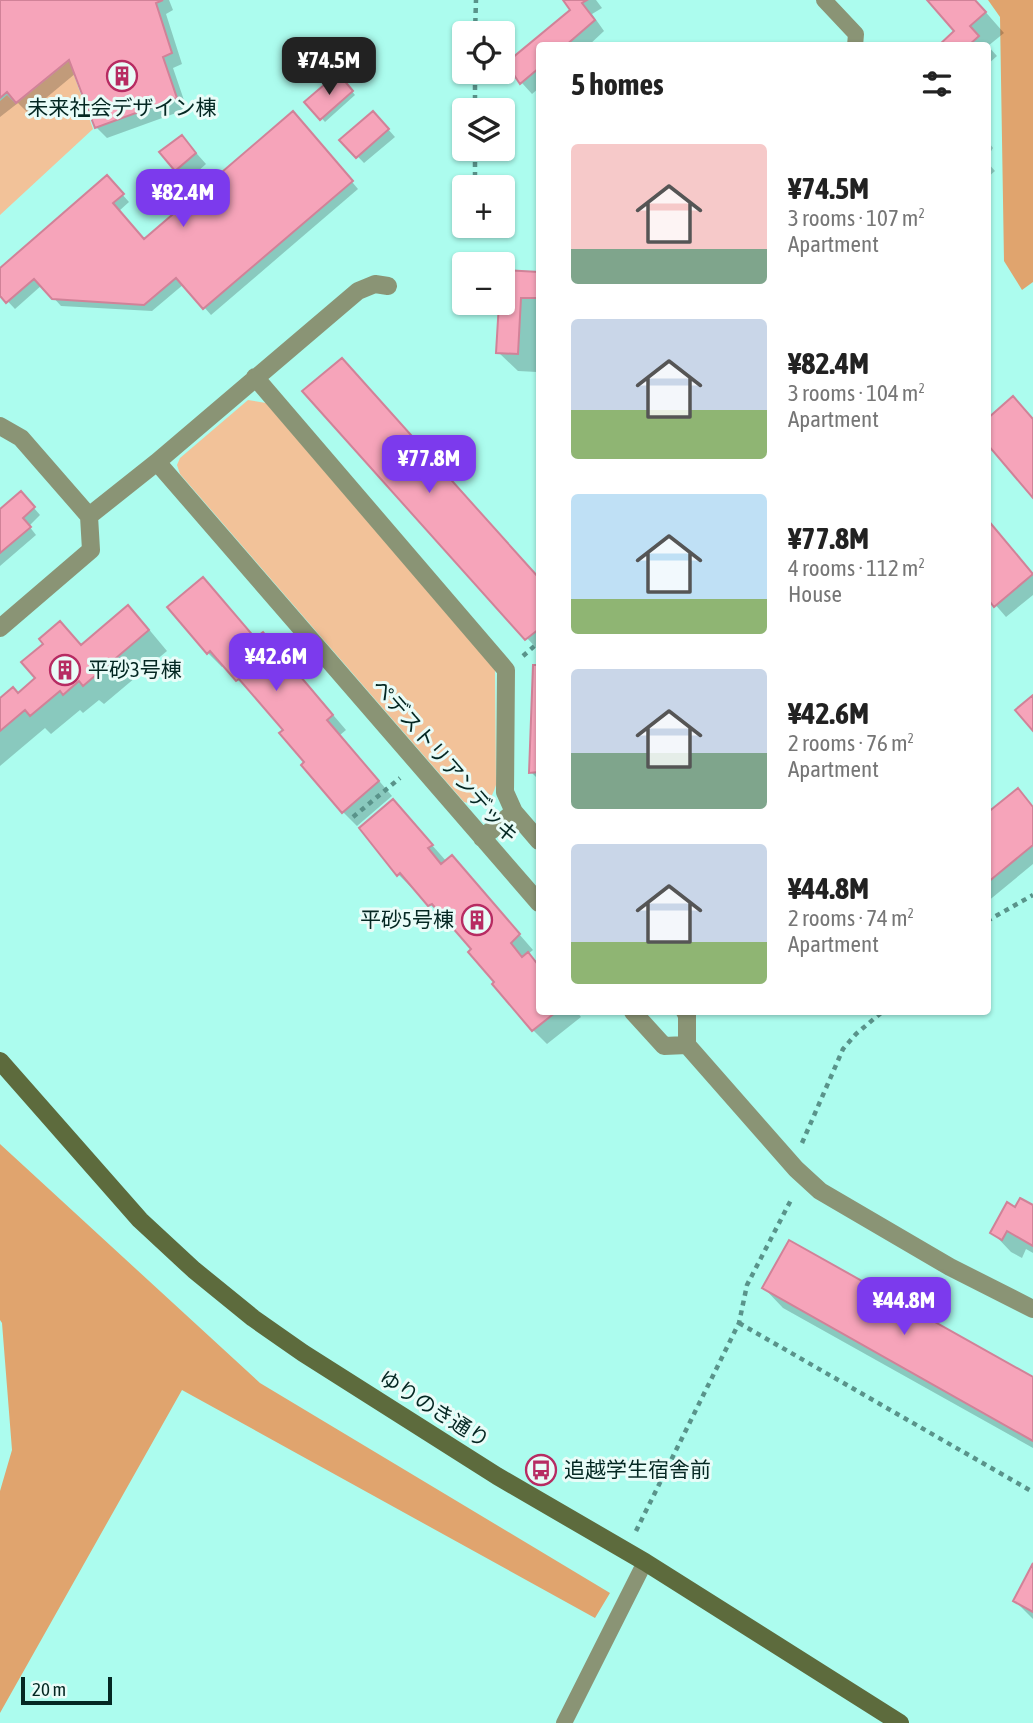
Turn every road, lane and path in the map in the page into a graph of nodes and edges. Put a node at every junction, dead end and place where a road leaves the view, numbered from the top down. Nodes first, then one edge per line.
1 (476, 0) edge
2 (824, 0) edge
3 (475, 21) edge
4 (855, 42) edge
5 (388, 286) dead end
6 (255, 377) junction
7 (0, 426) edge
8 (157, 462) junction
9 (89, 516) junction
10 (0, 628) edge
11 (417, 764) junction
12 (514, 812) junction
13 (353, 817) dead end
14 (482, 838) junction
15 (536, 838) edge
16 (1033, 895) edge
17 (536, 900) edge
18 (991, 918) edge
19 (636, 1015) edge
20 (687, 1015) edge
21 (878, 1015) edge
22 (687, 1045) junction
23 (0, 1061) edge
24 (796, 1168) junction
25 (1033, 1309) edge
26 (739, 1323) junction
27 (1033, 1492) edge
28 (636, 1532) dead end
29 (645, 1562) junction
30 (564, 1723) edge
31 (900, 1723) edge

1 - 3 path
2 - 4 lane
5 - 6 street
6 - 8 street
6 - 12 street
7 - 9 street
8 - 9 street
8 - 11 street, ペデストリアンデッキ
9 - 10 street
11 - 13 path
11 - 14 street, ペデストリアンデッキ
12 - 14 street
12 - 15 street
14 - 17 street, ペデストリアンデッキ
16 - 18 path
19 - 22 street
20 - 22 street
21 - 24 path
22 - 24 street
23 - 29 street, ゆりのき通り
24 - 25 street
24 - 26 path
26 - 27 path
26 - 28 path
29 - 30 lane
29 - 31 street, ゆりのき通り

